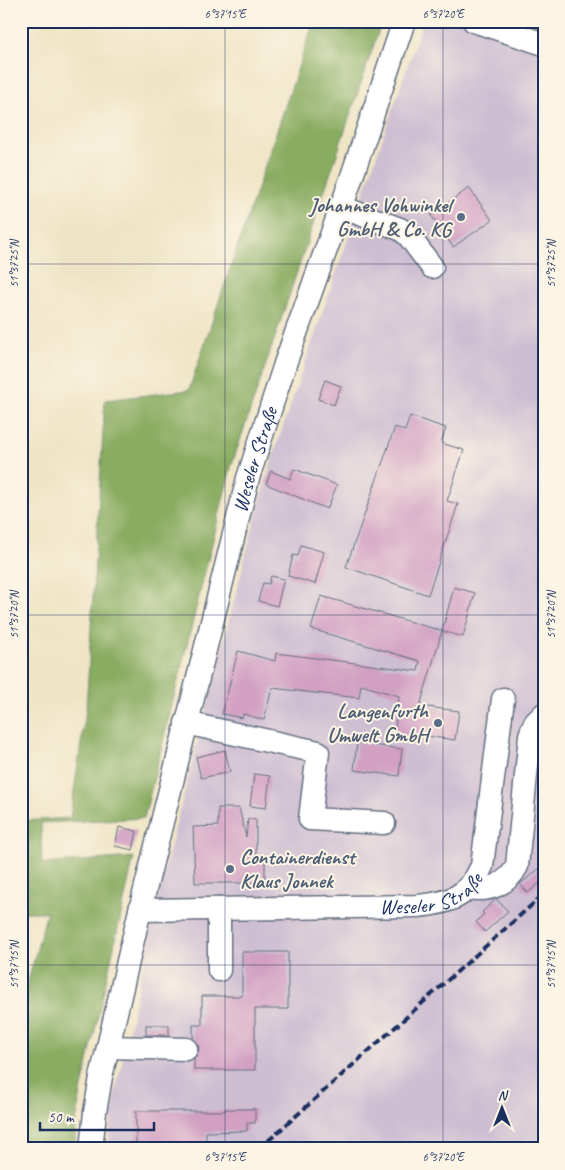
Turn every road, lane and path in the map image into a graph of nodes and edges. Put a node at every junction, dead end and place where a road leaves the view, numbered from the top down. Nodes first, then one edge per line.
1 (404, 21) edge
2 (474, 21) edge
3 (544, 44) edge
4 (341, 207) junction
5 (432, 267) dead end
6 (503, 699) dead end
7 (544, 714) edge
8 (186, 723) junction
9 (384, 824) dead end
10 (469, 888) junction
11 (219, 909) junction
12 (140, 910) junction
13 (219, 970) dead end
14 (108, 1047) junction
15 (186, 1050) dead end
16 (91, 1149) edge

1 - 4 street, Weseler Straße
2 - 3 street
4 - 5 street
4 - 8 street, Weseler Straße
6 - 10 street, Weseler Straße
7 - 10 street
8 - 9 street
8 - 12 street, Weseler Straße
10 - 11 street, Weseler Straße
11 - 12 street, Weseler Straße
11 - 13 street
12 - 14 street, Weseler Straße
14 - 15 street
14 - 16 street, Weseler Straße

